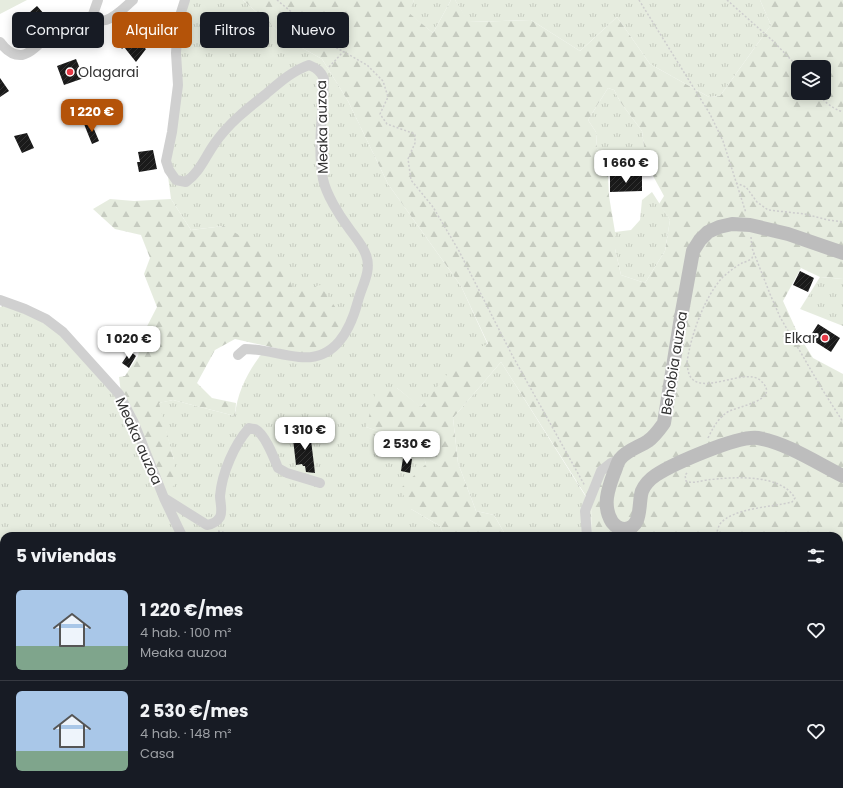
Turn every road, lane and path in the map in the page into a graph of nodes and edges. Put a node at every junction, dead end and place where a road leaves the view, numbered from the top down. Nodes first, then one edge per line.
1 (98, 0) edge
2 (134, 0) edge
3 (185, 0) edge
4 (278, 0) edge
5 (639, 0) edge
6 (727, 0) edge
7 (93, 12) edge
8 (104, 20) edge
9 (0, 42) edge
10 (34, 48) edge
11 (343, 52) junction
12 (791, 60) edge
13 (321, 73) junction
14 (823, 100) edge
15 (843, 112) edge
16 (736, 183) junction
17 (843, 222) edge
18 (750, 225) junction
19 (754, 252) junction
20 (843, 253) edge
21 (0, 300) edge
22 (238, 355) dead end
23 (843, 422) edge
24 (701, 454) junction
25 (620, 459) junction
26 (690, 470) dead end
27 (843, 476) edge
28 (320, 483) dead end
29 (591, 497) junction
30 (164, 498) junction
31 (207, 525) junction
32 (180, 532) edge
33 (218, 532) edge
34 (587, 532) edge
35 (717, 532) edge

1 - 7 street
2 - 8 street
3 - 13 street, Meaka auzoa
4 - 11 path
5 - 16 path
6 - 12 path
9 - 10 street
11 - 13 path
11 - 29 path
13 - 22 street, Meaka auzoa
14 - 15 path
16 - 17 path
16 - 18 path
18 - 19 path
18 - 20 street, Behobia auzoa
18 - 25 street, Behobia auzoa
19 - 23 path
19 - 24 path
21 - 30 street, Meaka auzoa
24 - 25 street
24 - 27 street
25 - 29 street
26 - 35 path
28 - 31 street
29 - 34 street
30 - 31 street, Meaka auzoa
30 - 32 street, Meaka auzoa
31 - 33 path

